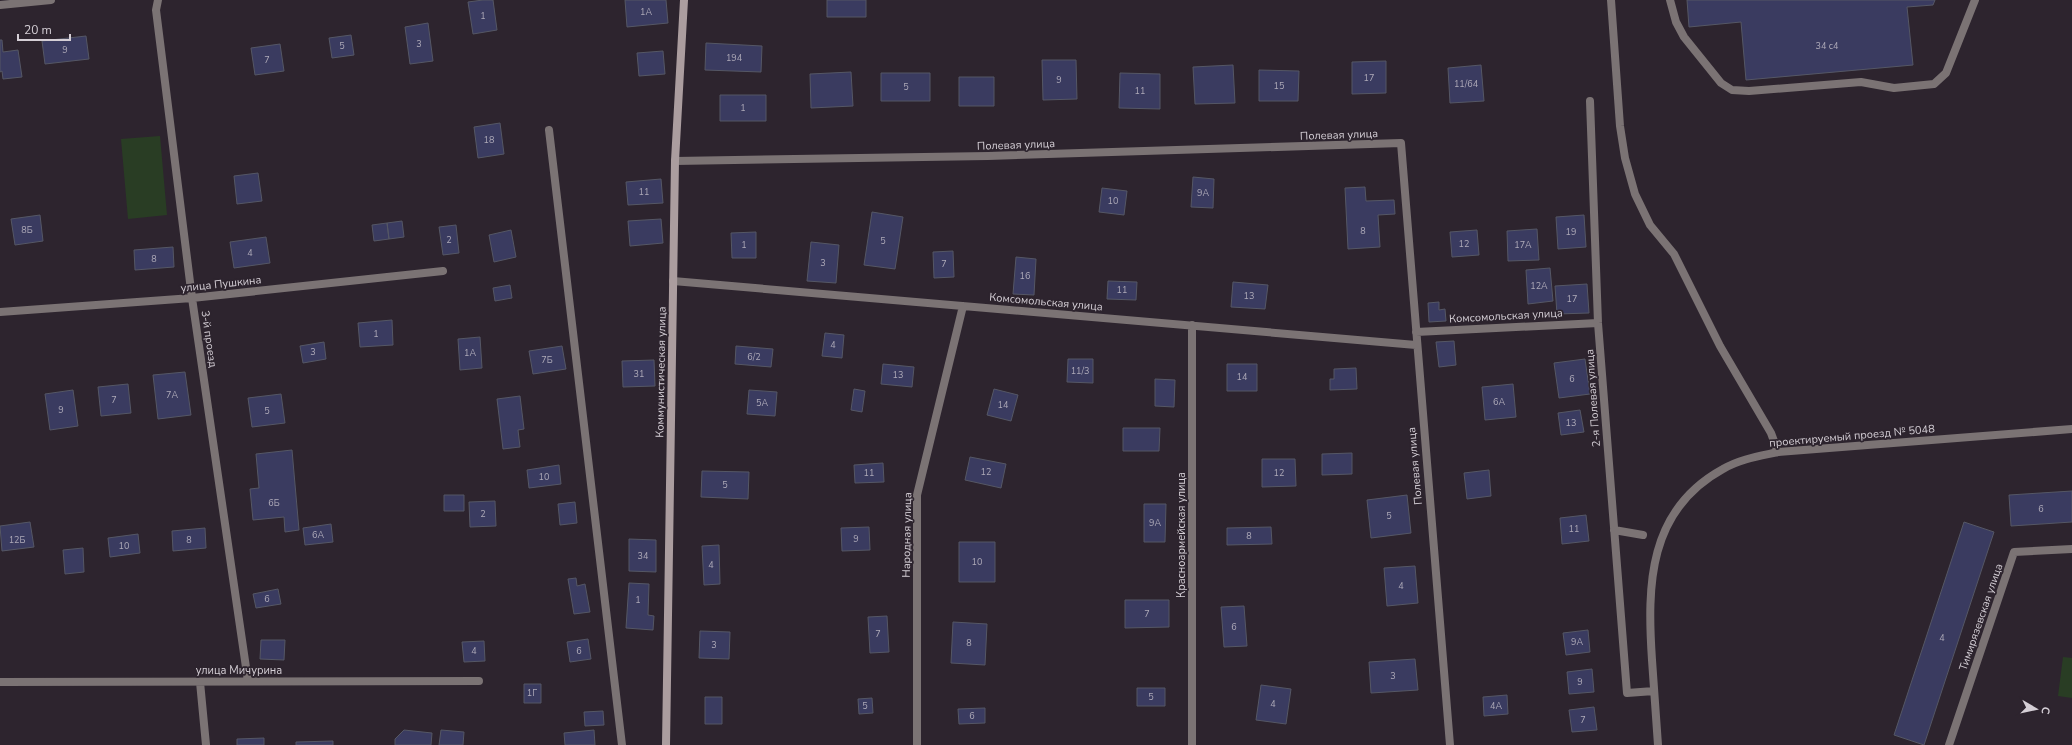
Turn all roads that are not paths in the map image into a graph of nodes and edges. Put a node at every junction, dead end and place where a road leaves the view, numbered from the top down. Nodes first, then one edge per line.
1 (51, 0) edge
2 (158, 0) edge
3 (684, 0) edge
4 (1611, 0) edge
5 (1670, 0) edge
6 (1974, 0) edge
7 (0, 5) edge
8 (1590, 101) dead end
9 (549, 130) dead end
10 (675, 162) junction
11 (443, 271) dead end
12 (673, 281) junction
13 (192, 298) junction
14 (963, 306) junction
15 (0, 312) edge
16 (1598, 323) junction
17 (1192, 325) junction
18 (1416, 332) junction
19 (1416, 345) junction
20 (2072, 429) edge
21 (1778, 452) junction
22 (1614, 530) junction
23 (1642, 535) dead end
24 (2072, 549) edge
25 (248, 681) junction
26 (479, 681) dead end
27 (0, 682) edge
28 (200, 682) junction
29 (1654, 691) junction
30 (206, 745) edge
31 (622, 745) edge
32 (666, 745) edge
33 (917, 745) edge
34 (1192, 745) edge
35 (1450, 745) edge
36 (1658, 745) edge
37 (1949, 745) edge

1 - 7 street
2 - 13 street, 3-й проезд
3 - 10 street, Коммунистическая улица
4 - 21 street
5 - 6 street
8 - 16 street, 2-я Полевая улица
9 - 31 street
10 - 12 street, Коммунистическая улица
10 - 18 street, Полевая улица
11 - 13 street, улица Пушкина
12 - 14 street, Комсомольская улица
12 - 32 street, Коммунистическая улица
13 - 15 street, улица Пушкина
13 - 25 street, 3-й проезд
14 - 17 street, Комсомольская улица
14 - 33 street, Народная улица
16 - 18 street, Комсомольская улица
16 - 22 street, 2-я Полевая улица
17 - 19 street, Комсомольская улица
17 - 34 street, Красноармейская улица
18 - 19 street, Полевая улица
19 - 35 street, Полевая улица
20 - 21 street, проектируемый проезд № 5048
21 - 29 street, проектируемый проезд № 5048
22 - 23 street
22 - 29 street, 2-я Полевая улица
24 - 37 street, Тимирязевская улица
25 - 26 street, улица Мичурина
25 - 28 street, улица Мичурина
27 - 28 street, улица Мичурина
28 - 30 street
29 - 36 street, проектируемый проезд № 5048

